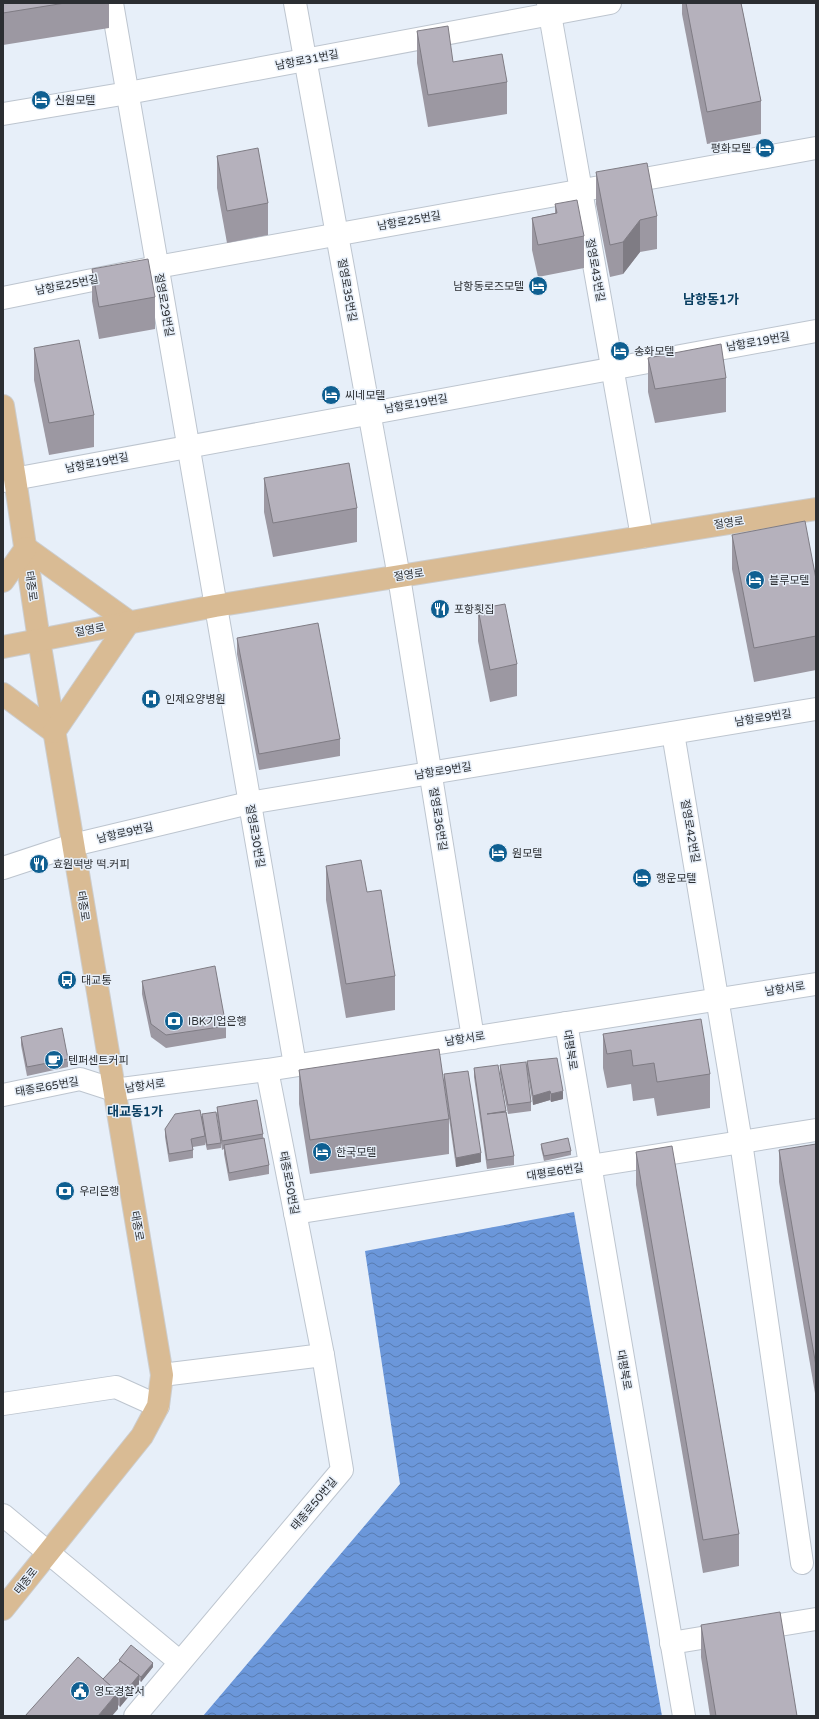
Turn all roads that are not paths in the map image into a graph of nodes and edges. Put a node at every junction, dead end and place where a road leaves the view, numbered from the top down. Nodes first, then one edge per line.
1 (112, 3) edge
2 (295, 3) edge
3 (610, 3) edge
4 (549, 9) edge
5 (305, 60) junction
6 (128, 93) junction
7 (3, 114) edge
8 (816, 148) edge
9 (581, 190) junction
10 (337, 234) junction
11 (157, 267) junction
12 (3, 298) edge
13 (816, 331) edge
14 (612, 368) junction
15 (3, 406) edge
16 (370, 412) junction
17 (188, 446) junction
18 (9, 480) edge
19 (816, 509) edge
20 (642, 537) junction
21 (26, 548) junction
22 (399, 576) junction
23 (3, 581) edge
24 (215, 606) junction
25 (130, 622) junction
26 (39, 640) junction
27 (3, 647) edge
28 (3, 694) edge
29 (816, 709) edge
30 (54, 732) junction
31 (673, 733) junction
32 (430, 773) junction
33 (250, 803) junction
34 (73, 845) junction
35 (3, 868) edge
36 (816, 984) edge
37 (719, 999) junction
38 (566, 1023) junction
39 (473, 1038) junction
40 (295, 1065) junction
41 (267, 1070) junction
42 (114, 1090) junction
43 (3, 1095) edge
44 (816, 1130) edge
45 (741, 1142) junction
46 (589, 1166) junction
47 (295, 1213) junction
48 (323, 1355) junction
49 (162, 1375) junction
50 (3, 1404) edge
51 (158, 1406) junction
52 (3, 1515) edge
53 (48, 1552) junction
54 (802, 1563) dead end
55 (3, 1609) edge
56 (816, 1619) edge
57 (671, 1643) junction
58 (180, 1662) junction
59 (135, 1716) edge
60 (684, 1716) edge

1 - 6 street, 절영로29번길
2 - 5 street, 절영로35번길
3 - 4 street, 남항로31번길
4 - 5 street, 남항로31번길
4 - 9 street, 절영로43번길
5 - 6 street, 남항로31번길
5 - 10 street, 절영로35번길
6 - 7 street, 남항로31번길
6 - 11 street, 절영로29번길
8 - 9 street, 남항로25번길
9 - 10 street, 남항로25번길
9 - 14 street, 절영로43번길
10 - 11 street, 남항로25번길
10 - 16 street, 절영로35번길
11 - 12 street, 남항로25번길
11 - 17 street, 절영로29번길
13 - 14 street, 남항로19번길
14 - 16 street, 남항로19번길
14 - 20 street, 절영로43번길
15 - 18 main road, 태종로
16 - 17 street, 남항로19번길
16 - 22 street, 절영로35번길
17 - 18 street, 남항로19번길
17 - 24 street, 절영로29번길
18 - 21 main road, 태종로
19 - 20 main road, 절영로
20 - 22 main road, 절영로
21 - 23 main road
21 - 25 main road
21 - 26 main road, 태종로
22 - 24 main road, 절영로
22 - 32 street, 절영로36번길
24 - 25 main road, 절영로
24 - 33 street, 절영로30번길
25 - 26 main road, 절영로
25 - 30 main road
26 - 27 main road, 절영로
26 - 30 main road, 태종로
28 - 30 main road
29 - 31 street, 남항로9번길
30 - 34 main road, 태종로
31 - 32 street, 남항로9번길
31 - 37 street, 절영로42번길
32 - 33 street, 남항로9번길
32 - 39 street, 절영로36번길
33 - 34 street, 남항로9번길
33 - 40 street, 절영로30번길
34 - 35 street, 남항로9번길
34 - 42 main road, 태종로
36 - 37 street, 남항서로
37 - 38 street, 남항서로
37 - 45 street, 절영로42번길
38 - 39 street, 남항서로
38 - 46 street, 대평북로
39 - 40 street, 남항서로
40 - 41 street, 남항서로
41 - 42 street, 남항서로
41 - 47 street, 태종로50번길
42 - 43 street, 태종로65번길
42 - 49 main road, 태종로
44 - 45 street, 대평로6번길
45 - 46 street, 대평로6번길
45 - 54 street, 절영로42번길
46 - 47 street, 대평로6번길
46 - 57 street, 대평북로
47 - 48 street, 태종로50번길
48 - 49 street
48 - 58 street, 태종로50번길
49 - 51 main road, 태종로
50 - 51 street
51 - 53 main road, 태종로
52 - 53 street
53 - 55 main road, 태종로
53 - 58 street
56 - 57 street
57 - 60 street, 대평북로
58 - 59 street, 태종로50번길

